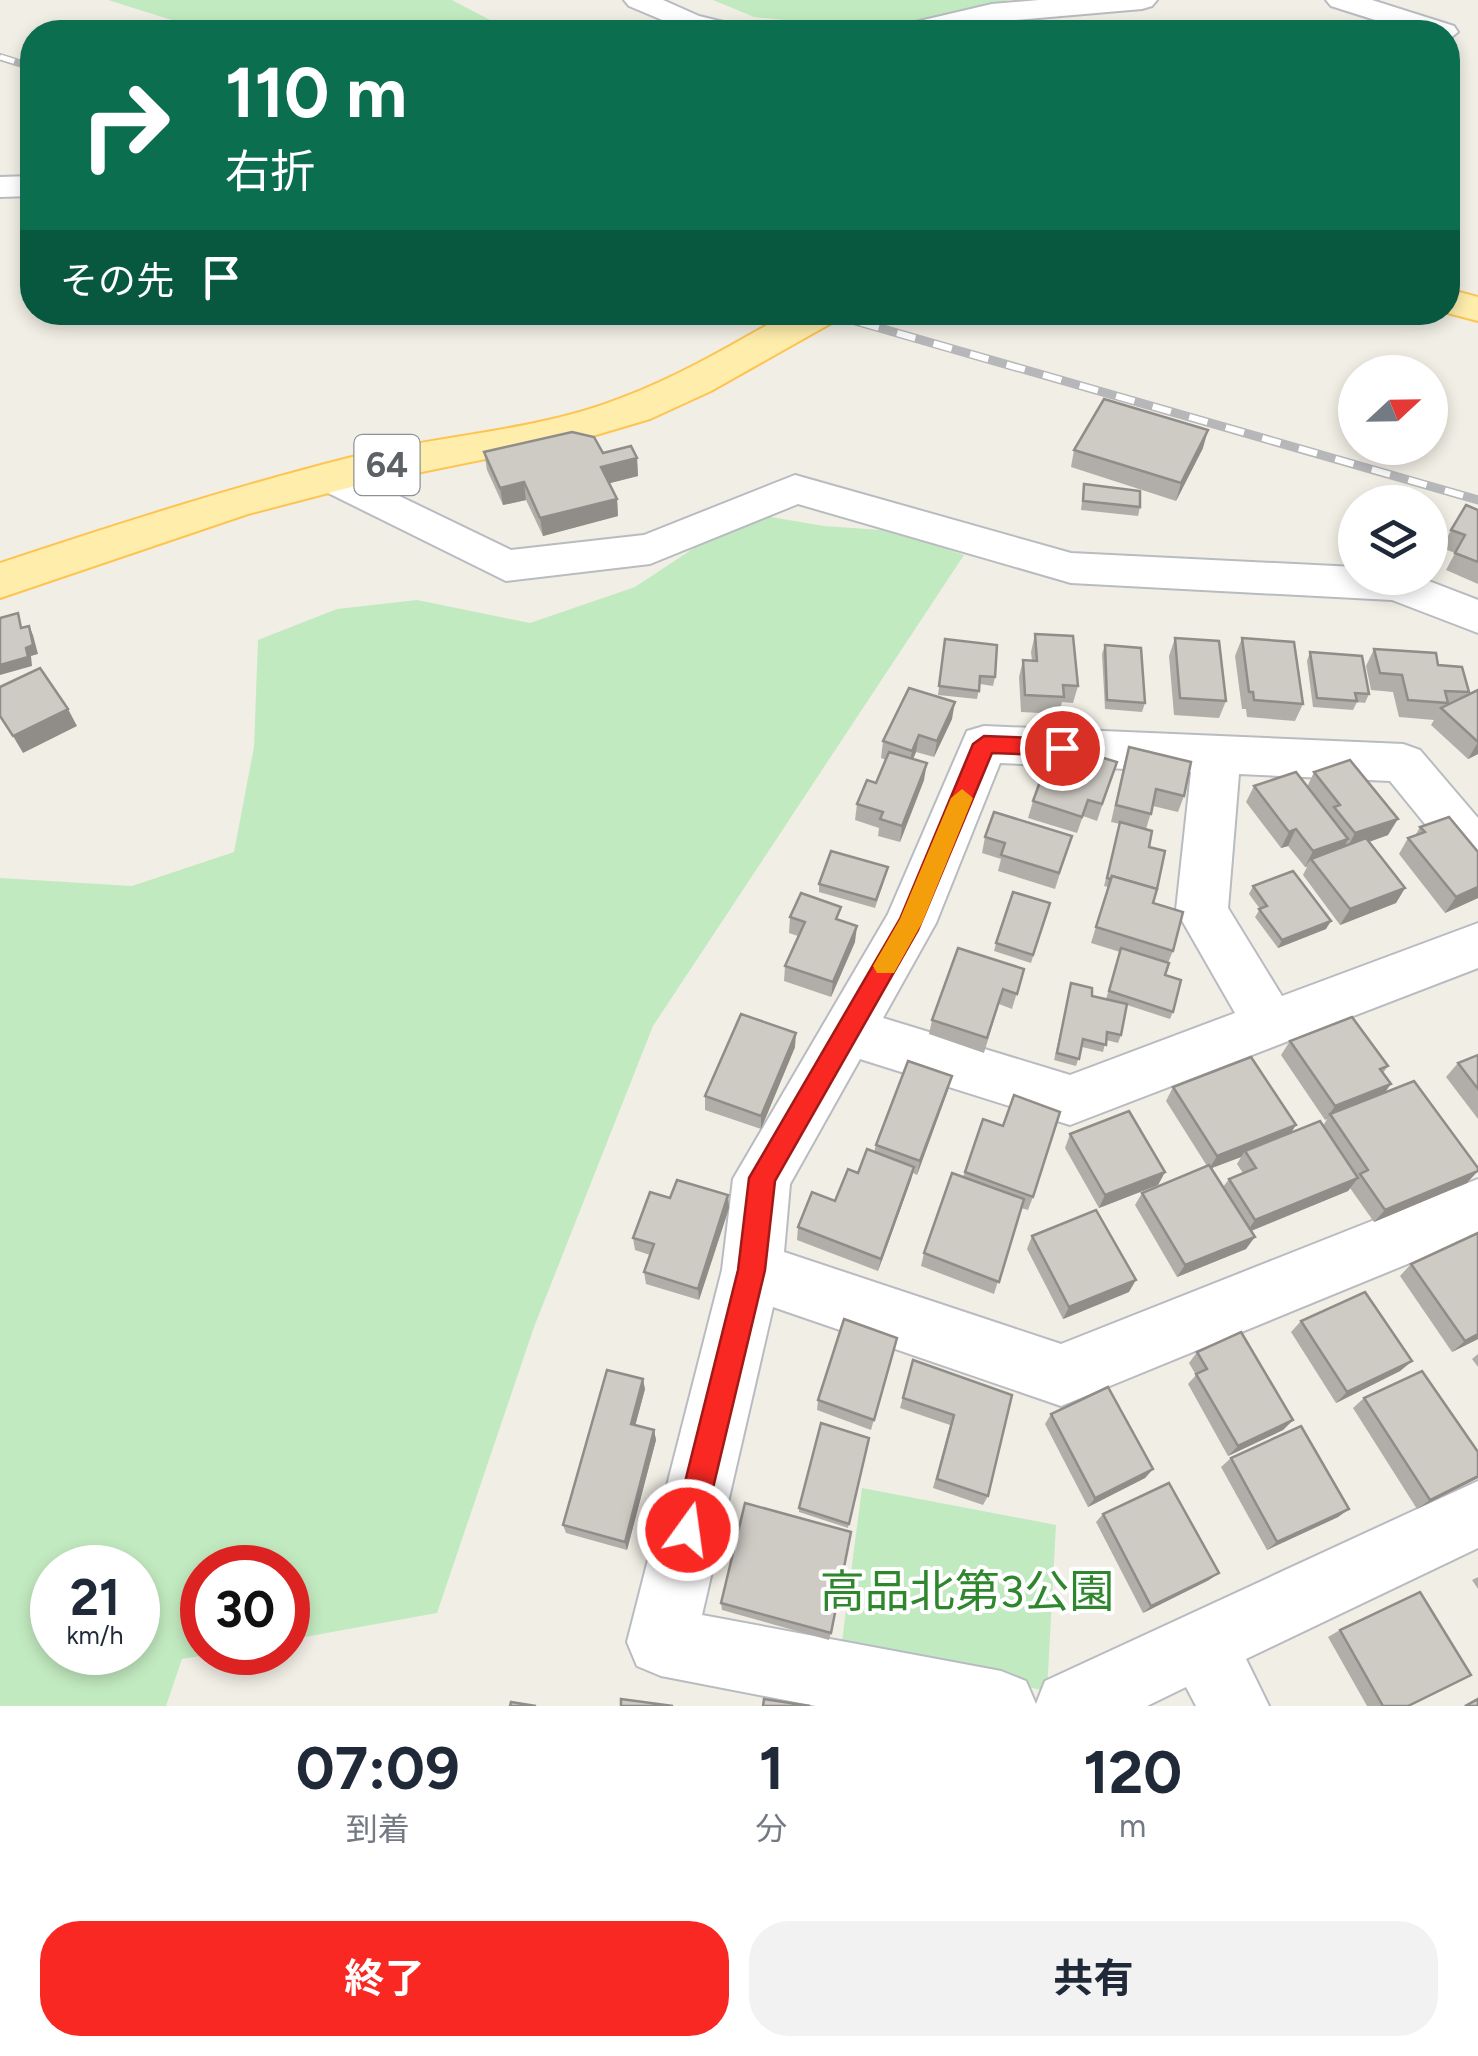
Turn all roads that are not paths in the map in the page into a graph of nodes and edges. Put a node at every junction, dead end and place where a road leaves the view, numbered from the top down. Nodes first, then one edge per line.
1 (639, 0) edge
2 (1142, 0) edge
3 (1341, 0) edge
4 (682, 20) edge
5 (961, 20) edge
6 (1400, 20) edge
7 (798, 325) edge
8 (331, 477) junction
9 (0, 581) edge
10 (1478, 616) edge
11 (1217, 755) junction
12 (1478, 853) edge
13 (1478, 945) edge
14 (1270, 1024) junction
15 (847, 1030) junction
16 (1478, 1207) edge
17 (752, 1270) junction
18 (1478, 1514) edge
19 (1201, 1644) junction
20 (1001, 1706) edge
21 (1070, 1706) edge
22 (1234, 1706) edge

1 - 4 street
2 - 5 street
3 - 6 street
7 - 8 main road, 64
8 - 9 main road, 64
8 - 10 street
11 - 12 street
11 - 14 street
11 - 15 street
13 - 14 street
14 - 15 street
15 - 17 street
16 - 17 street
17 - 20 street
18 - 19 street
19 - 21 street
19 - 22 street

